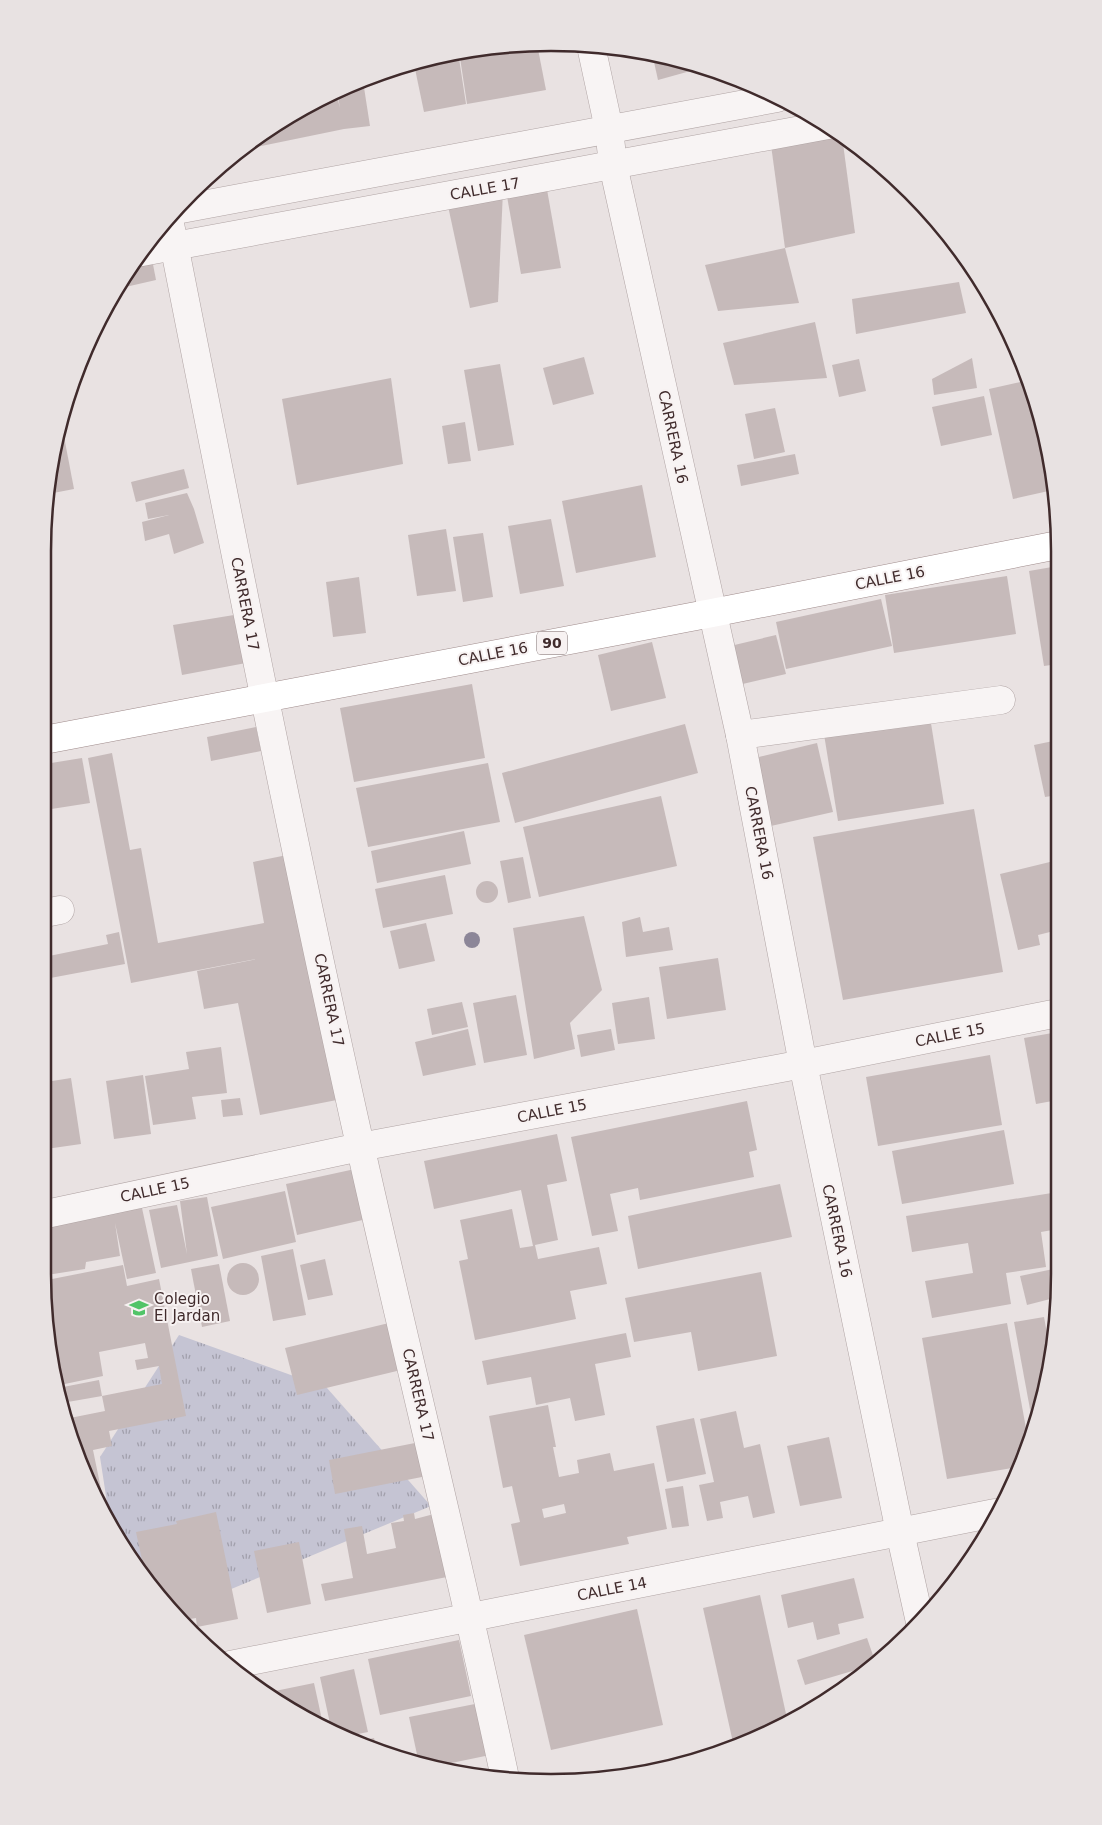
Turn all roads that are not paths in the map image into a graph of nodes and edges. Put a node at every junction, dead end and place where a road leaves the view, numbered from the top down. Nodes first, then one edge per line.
1 (593, 53) edge
2 (766, 100) edge
3 (816, 127) edge
4 (609, 129) junction
5 (613, 165) junction
6 (188, 208) edge
7 (170, 227) edge
8 (174, 246) junction
9 (153, 250) edge
10 (1051, 545) edge
11 (712, 613) junction
12 (264, 698) junction
13 (1001, 700) dead end
14 (740, 735) junction
15 (51, 739) edge
16 (1051, 1014) edge
17 (803, 1064) junction
18 (360, 1147) junction
19 (51, 1213) edge
20 (989, 1514) edge
21 (900, 1532) junction
22 (918, 1613) edge
23 (471, 1618) junction
24 (239, 1664) edge
25 (504, 1771) edge

1 - 4 street, CARRERA 16
2 - 4 street
3 - 5 street, CALLE 17
4 - 5 street, CARRERA 16
4 - 6 street
5 - 8 street, CALLE 17
5 - 11 street, CARRERA 16
7 - 8 street, CARRERA 17
8 - 9 street, CALLE 17
8 - 12 street, CARRERA 17
10 - 11 highway, CALLE 16 / 90
11 - 12 highway, CALLE 16 / 90
11 - 14 street, CARRERA 16
12 - 15 highway, CALLE 16 / 90
12 - 18 street, CARRERA 17
13 - 14 street
14 - 17 street, CARRERA 16
16 - 17 street, CALLE 15
17 - 18 street, CALLE 15
17 - 21 street, CARRERA 16
18 - 19 street, CALLE 15
18 - 23 street, CARRERA 17
20 - 21 street, CALLE 14
21 - 22 street, CARRERA 16
21 - 23 street, CALLE 14
23 - 24 street, CALLE 14
23 - 25 street, CARRERA 17

